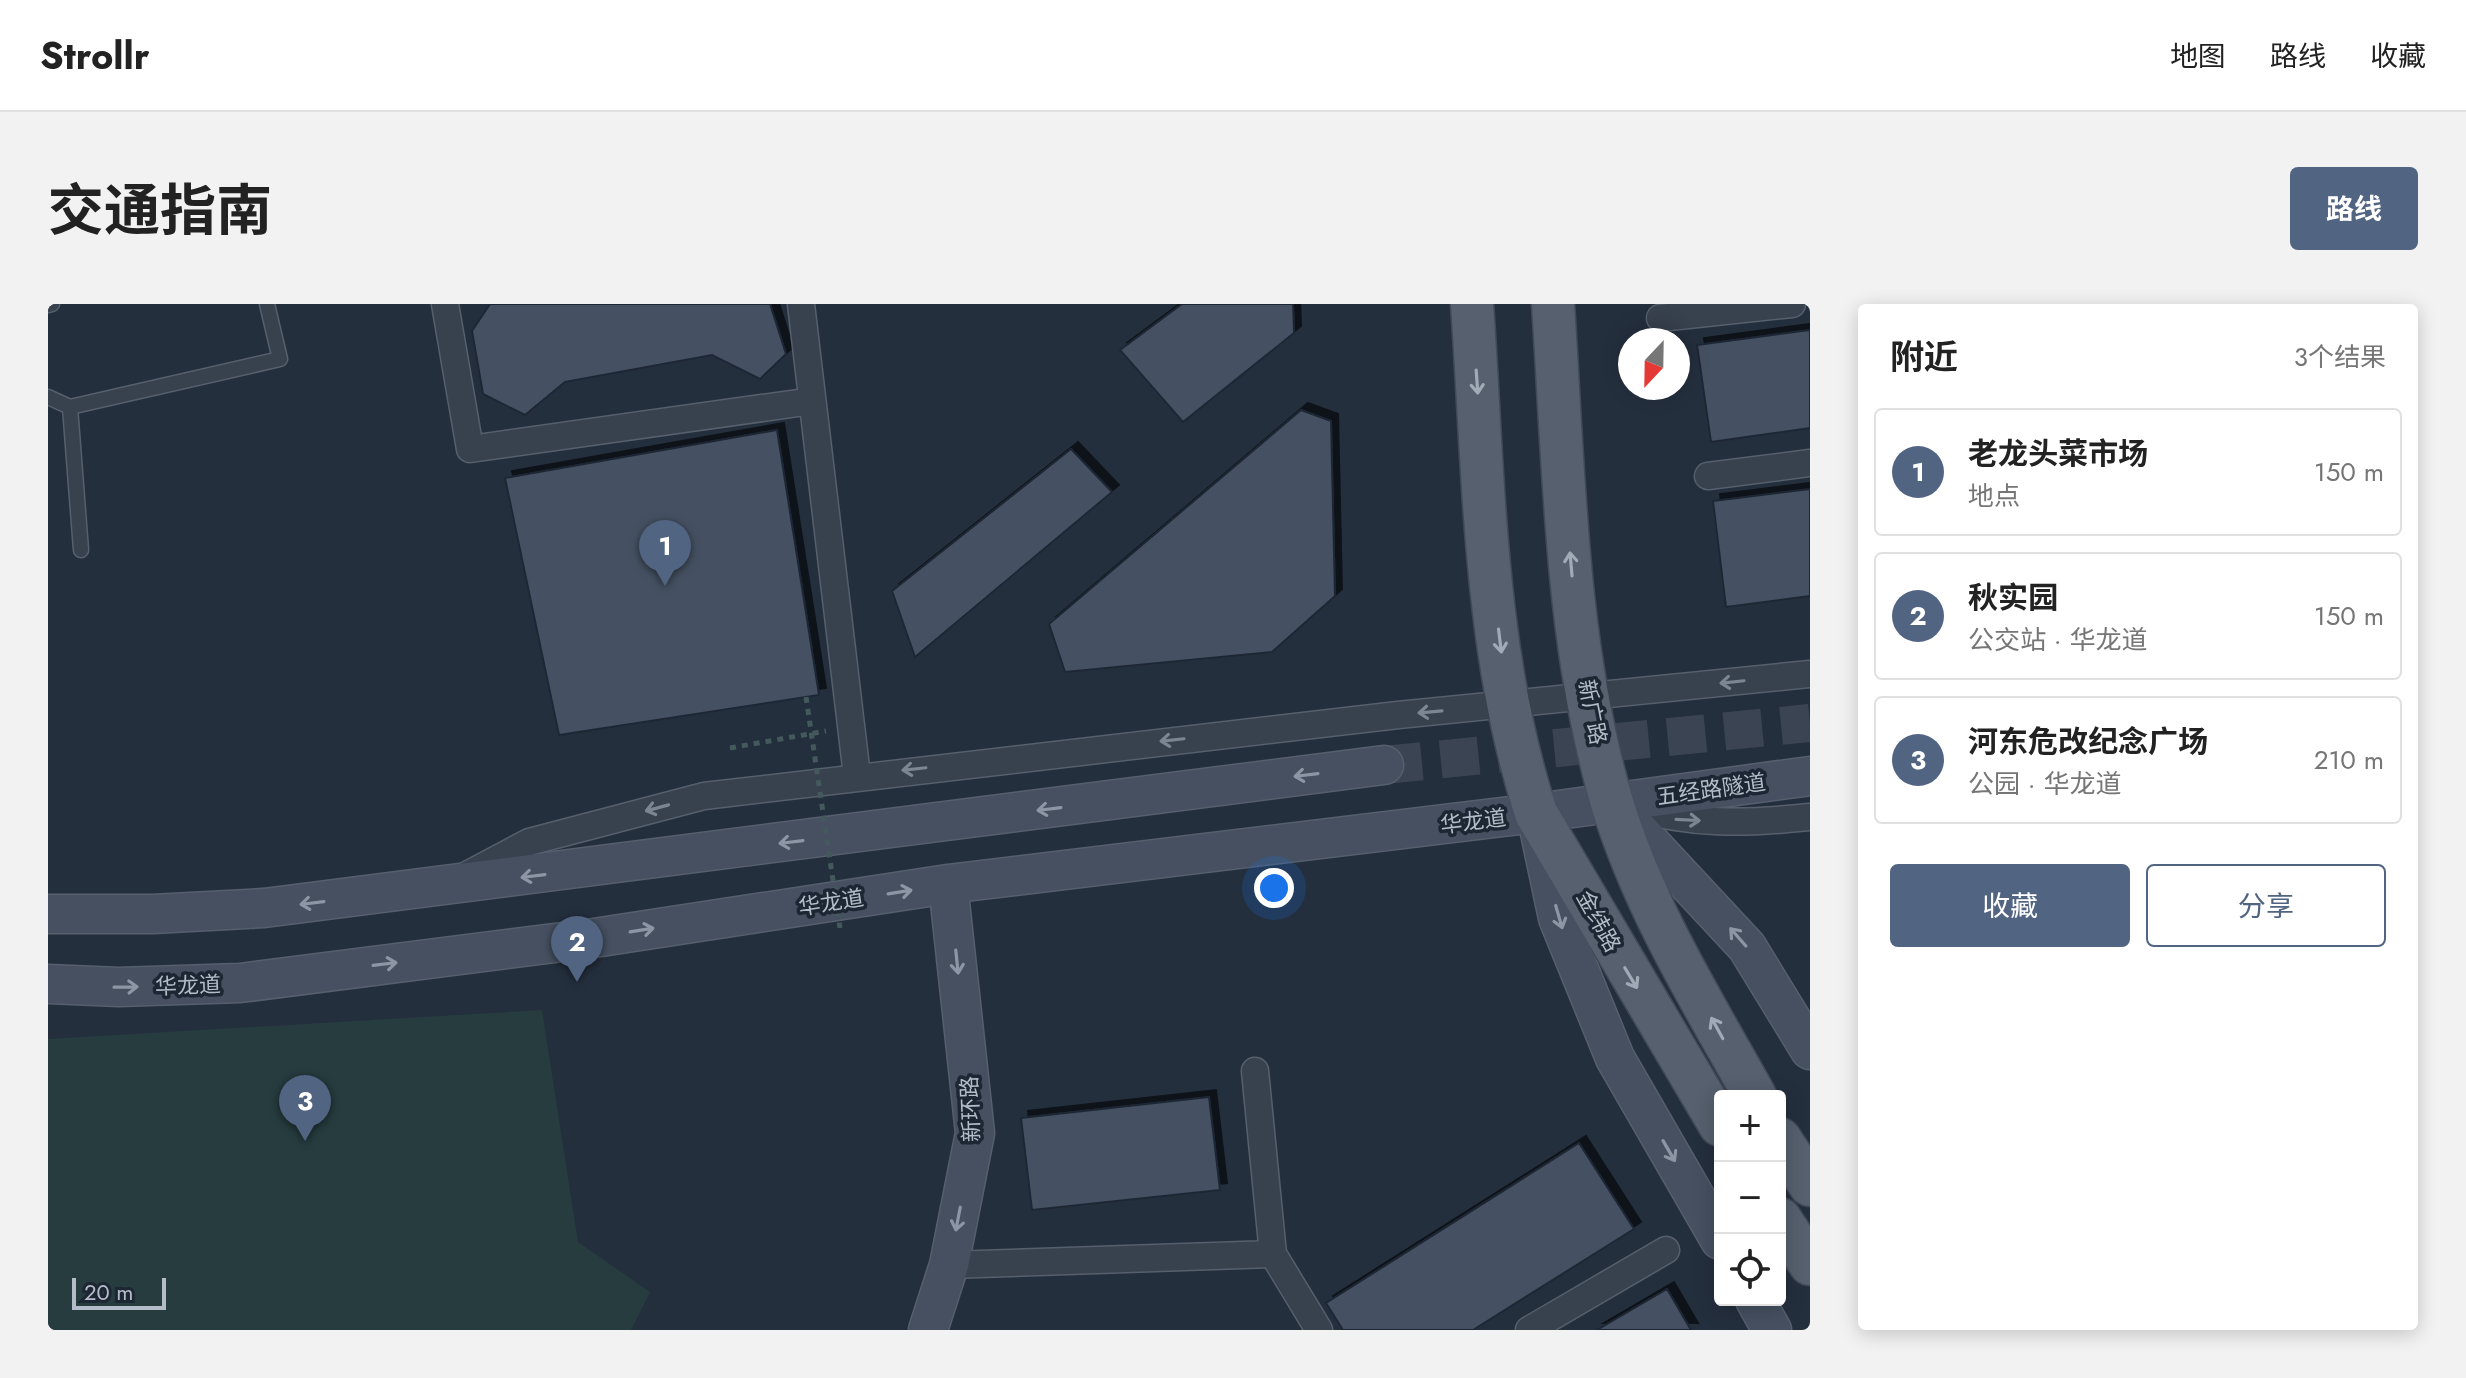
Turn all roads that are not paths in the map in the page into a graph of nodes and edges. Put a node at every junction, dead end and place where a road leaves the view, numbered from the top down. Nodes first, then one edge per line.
1 (267, 304) edge
2 (445, 304) edge
3 (801, 304) edge
4 (1472, 304) edge
5 (1553, 304) edge
6 (1792, 304) edge
7 (1660, 318) dead end
8 (48, 397) edge
9 (812, 401) junction
10 (70, 407) junction
11 (1810, 463) edge
12 (1708, 476) dead end
13 (81, 550) dead end
14 (1810, 674) edge
15 (1588, 697) junction
16 (1508, 705) junction
17 (1384, 765) tunnel mouth
18 (857, 776) junction
19 (1810, 776) edge
20 (1612, 802) junction
21 (1536, 813) junction
22 (1810, 817) edge
23 (948, 884) junction
24 (445, 887) junction
25 (48, 914) edge
26 (48, 984) edge
27 (1810, 1050) edge
28 (1255, 1071) dead end
29 (1752, 1090) edge
30 (1714, 1115) edge
31 (1786, 1148) edge
32 (1810, 1185) edge
33 (1786, 1228) edge
34 (1717, 1234) edge
35 (1666, 1250) dead end
36 (1273, 1254) junction
37 (1810, 1264) edge
38 (949, 1265) junction
39 (1758, 1306) edge
40 (928, 1330) edge
41 (1319, 1330) edge
42 (1529, 1330) edge
43 (1772, 1330) edge

1 - 10 lane
2 - 9 street
3 - 9 street
4 -> 16 main road
15 -> 5 main road, 新广路
6 - 7 street
8 - 10 lane
9 - 18 street
10 - 13 lane
11 - 12 street
14 -> 15 street
15 - 16 street
15 - 20 main road, 新广路
16 -> 18 street
16 - 21 main road, 金纬路
17 -> 24 main road
18 -> 24 street
19 - 20 main road, 五经路隧道
20 - 21 main road, 华龙道
20 -> 22 street
27 -> 20 main road
29 -> 20 main road
21 - 23 main road, 华龙道
21 -> 30 main road, 金纬路
21 -> 34 main road
26 -> 23 main road, 华龙道
23 -> 38 main road, 新环路
24 -> 25 main road
28 - 36 street
31 - 32 main road
33 - 37 main road
35 - 42 street
36 - 38 street
36 - 41 street
38 - 40 main road, 新环路
39 - 43 main road

